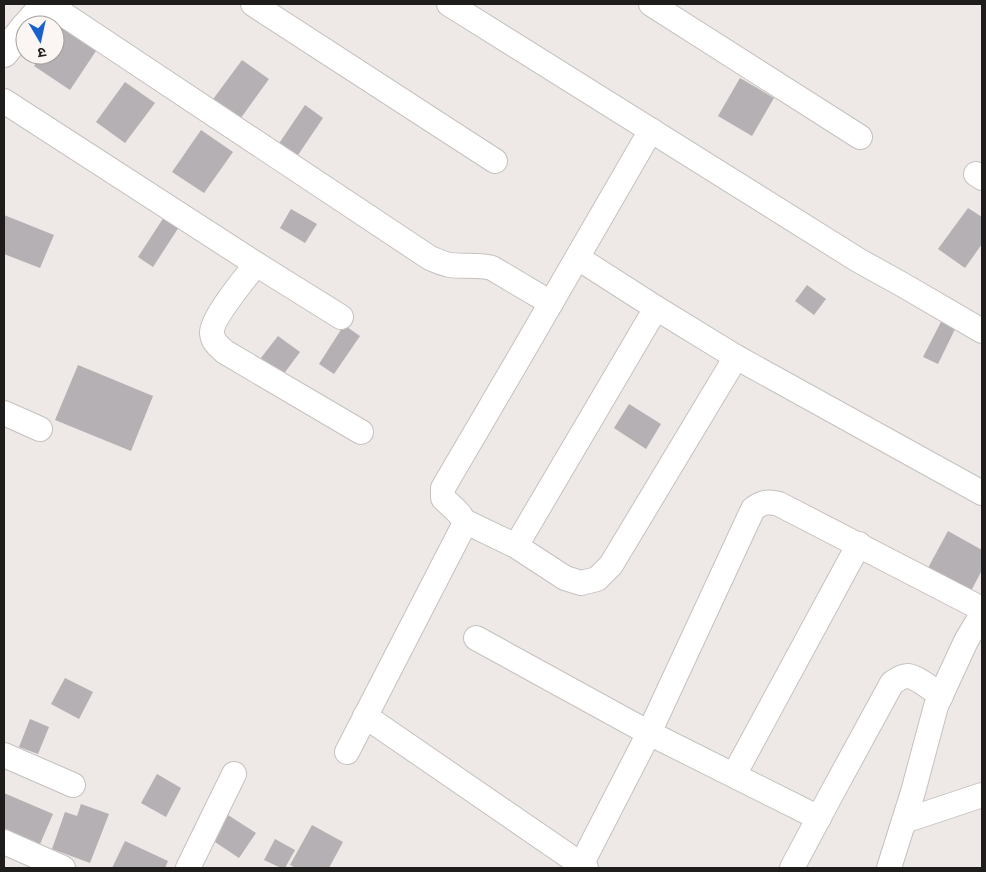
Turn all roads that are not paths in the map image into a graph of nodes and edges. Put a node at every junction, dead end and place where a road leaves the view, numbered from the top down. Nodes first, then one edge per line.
1 (46, 4) edge
2 (253, 4) edge
3 (449, 4) edge
4 (651, 4) edge
5 (36, 15) edge
6 (15, 40) edge
7 (4, 53) edge
8 (4, 101) edge
9 (651, 130) junction
10 (860, 138) dead end
11 (495, 161) dead end
12 (578, 258) junction
13 (256, 264) junction
14 (551, 302) junction
15 (656, 308) junction
16 (341, 318) dead end
17 (982, 331) edge
18 (736, 357) junction
19 (4, 413) edge
20 (40, 429) dead end
21 (361, 432) dead end
22 (982, 493) edge
23 (464, 522) junction
24 (858, 544) junction
25 (516, 546) junction
26 (982, 609) edge
27 (982, 614) edge
28 (476, 638) dead end
29 (941, 696) junction
30 (365, 716) junction
31 (649, 733) junction
32 (347, 752) dead end
33 (4, 755) edge
34 (234, 774) dead end
35 (734, 775) junction
36 (73, 785) dead end
37 (982, 795) edge
38 (819, 818) junction
39 (904, 821) junction
40 (4, 842) edge
41 (584, 866) edge
42 (63, 868) edge
43 (188, 868) edge
44 (792, 868) edge
45 (889, 868) edge

1 - 5 street
1 - 14 street
2 - 11 street
3 - 9 street
4 - 10 street
6 - 7 street
8 - 13 street
9 - 12 street
9 - 17 street
12 - 14 street
12 - 15 street
13 - 16 street
13 - 21 street
14 - 23 street
15 - 18 street
15 - 25 street
18 - 22 street
18 - 25 street
19 - 20 street
23 - 25 street
23 - 30 street
24 - 26 street
24 - 31 street
24 - 35 street
27 - 29 street
28 - 31 street
29 - 38 street
29 - 39 street
30 - 32 street
30 - 41 street
31 - 35 street
31 - 41 street
33 - 36 street
34 - 43 street
35 - 38 street
37 - 39 street
38 - 44 street
39 - 45 street
40 - 42 street

